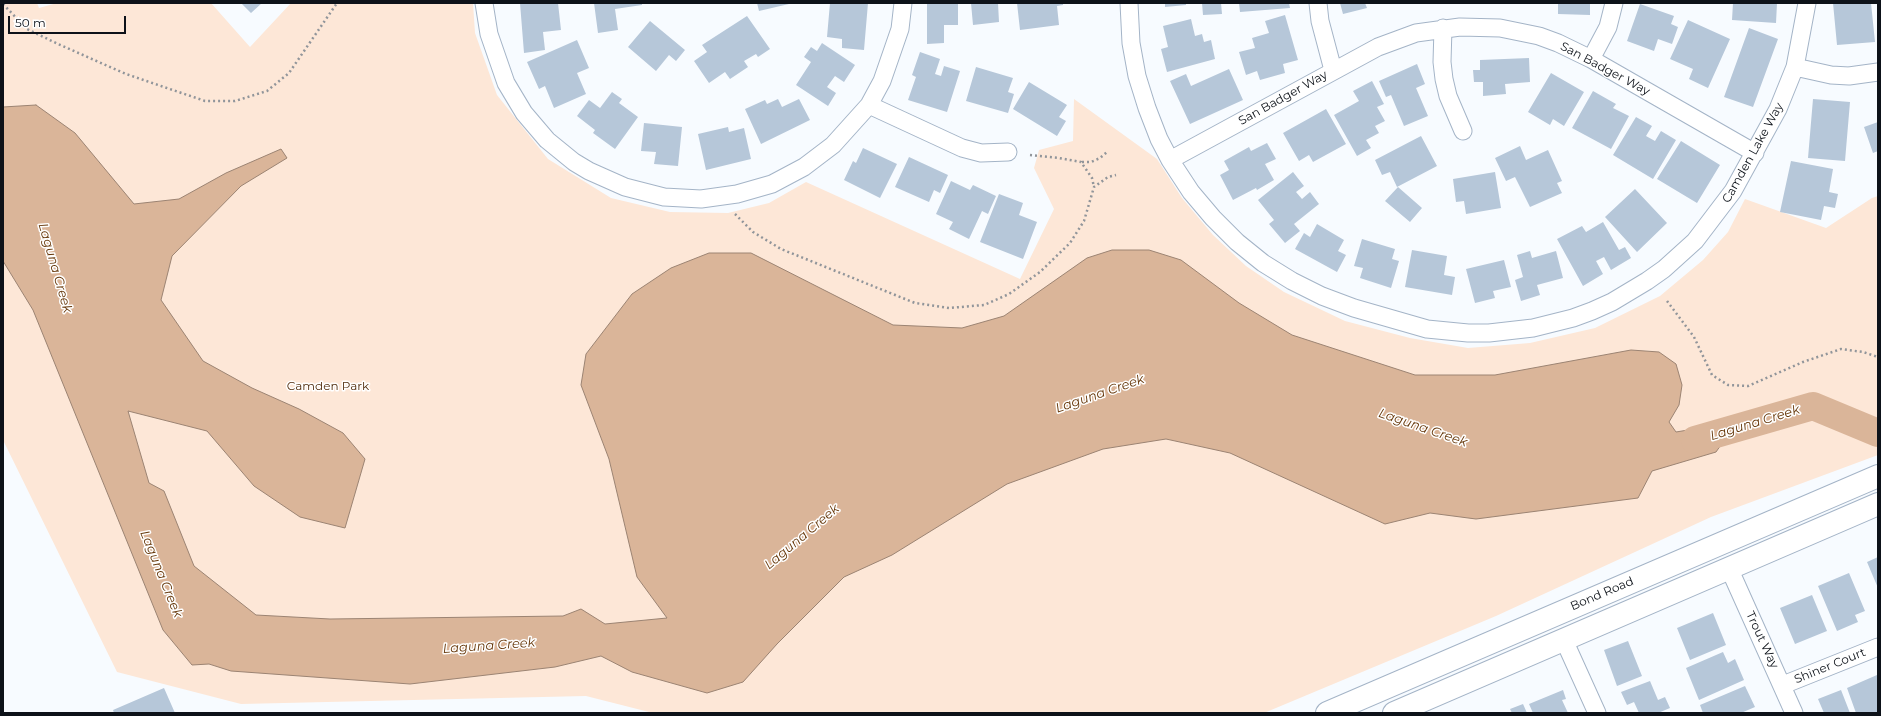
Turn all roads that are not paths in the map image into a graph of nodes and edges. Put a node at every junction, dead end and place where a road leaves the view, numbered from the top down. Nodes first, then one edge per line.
1 (484, 3) edge
2 (903, 3) edge
3 (1129, 3) edge
4 (1318, 3) edge
5 (1614, 3) edge
6 (1807, 3) edge
7 (1443, 28) junction
8 (1591, 59) junction
9 (1795, 67) junction
10 (1333, 70) junction
11 (1878, 72) edge
12 (869, 105) junction
13 (1463, 131) dead end
14 (1008, 152) dead end
15 (1755, 153) junction
16 (1170, 160) junction
17 (1878, 476) edge
18 (1870, 507) edge
19 (1729, 568) junction
20 (1564, 640) junction
21 (1878, 647) edge
22 (1783, 685) junction
23 (1327, 713) edge
24 (1394, 713) edge
25 (1597, 713) edge
26 (1794, 713) edge

1 - 12 street
2 - 12 street
3 - 16 street, Camden Lake Way
4 - 10 street
5 - 8 street
6 - 9 street, Camden Lake Way
7 - 8 street, San Badger Way
7 - 10 street, San Badger Way
7 - 13 street
8 - 15 street, San Badger Way
9 - 11 street
9 - 15 street, Camden Lake Way
10 - 16 street, San Badger Way
12 - 14 street
15 - 16 street, Camden Lake Way
17 - 23 main road, Bond Road
18 - 19 main road
19 - 20 main road
19 - 22 street, Trout Way
20 - 24 main road
20 - 25 street
21 - 22 street, Shiner Court
22 - 26 street, Trout Way

